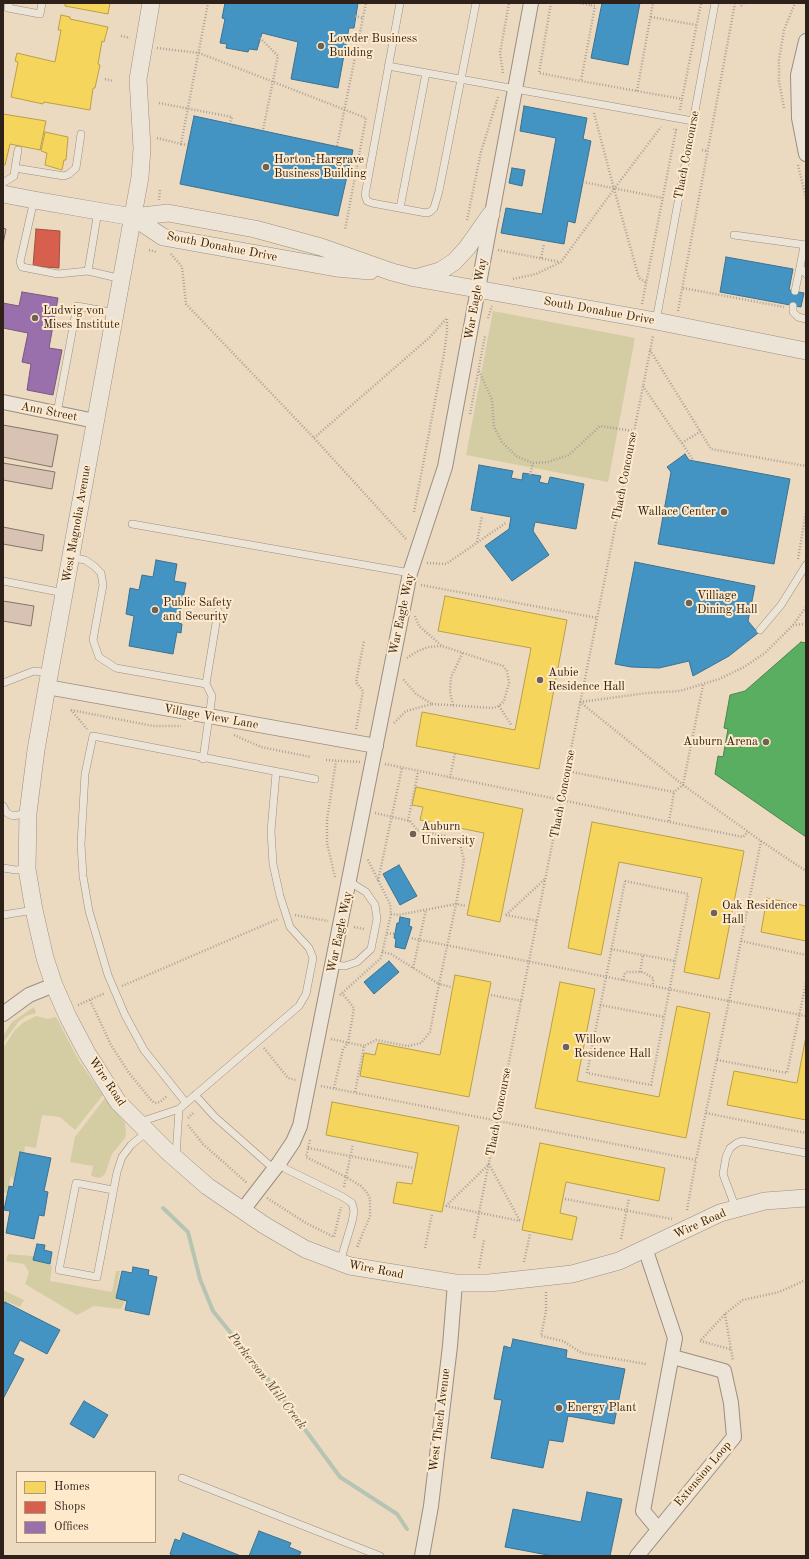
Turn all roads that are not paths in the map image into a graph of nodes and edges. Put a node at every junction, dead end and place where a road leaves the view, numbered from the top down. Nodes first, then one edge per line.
1 (9, 3) edge
2 (42, 3) edge
3 (151, 3) edge
4 (400, 3) edge
5 (476, 3) edge
6 (530, 3) edge
7 (714, 3) edge
8 (806, 41) edge
9 (388, 66) junction
10 (426, 73) junction
11 (461, 80) junction
12 (514, 91) junction
13 (693, 121) junction
14 (81, 134) dead end
15 (18, 150) dead end
16 (806, 154) edge
17 (16, 168) junction
18 (3, 183) edge
19 (3, 194) edge
20 (34, 200) junction
21 (400, 208) junction
22 (98, 211) junction
23 (491, 214) junction
24 (133, 217) junction
25 (734, 235) dead end
26 (805, 246) edge
27 (800, 267) junction
28 (88, 271) junction
29 (392, 272) junction
30 (806, 274) edge
31 (415, 278) junction
32 (122, 279) junction
33 (478, 290) junction
34 (795, 291) dead end
35 (789, 307) road end
36 (116, 313) junction
37 (657, 314) junction
38 (806, 319) edge
39 (806, 351) edge
40 (3, 402) edge
41 (58, 413) junction
42 (96, 421) junction
43 (132, 524) dead end
44 (70, 557) junction
45 (806, 565) edge
46 (410, 572) junction
47 (3, 582) edge
48 (64, 593) junction
49 (218, 611) dead end
50 (760, 630) dead end
51 (48, 680) junction
52 (3, 683) edge
53 (206, 684) junction
54 (209, 717) junction
55 (376, 746) junction
56 (202, 759) junction
57 (276, 773) junction
58 (315, 779) dead end
59 (3, 806) edge
60 (28, 813) junction
61 (3, 868) edge
62 (27, 869) junction
63 (343, 882) junction
64 (34, 910) junction
65 (3, 915) edge
66 (333, 965) junction
67 (54, 985) junction
68 (3, 1014) edge
69 (195, 1095) junction
70 (186, 1102) junction
71 (179, 1109) junction
72 (143, 1128) junction
73 (806, 1153) edge
74 (176, 1160) junction
75 (277, 1167) junction
76 (113, 1190) junction
77 (806, 1198) edge
78 (736, 1209) junction
79 (242, 1211) junction
80 (646, 1248) junction
81 (340, 1262) junction
82 (455, 1283) junction
83 (673, 1357) junction
84 (182, 1478) dead end
85 (658, 1529) junction
86 (380, 1556) edge
87 (422, 1556) edge
88 (637, 1556) edge

1 - 2 lane
3 - 24 street, West Magnolia Avenue
4 - 9 lane
5 - 11 lane
6 - 12 street, War Eagle Way
7 - 13 lane, Thach Concourse
8 - 16 street
9 - 10 lane
9 - 21 lane
10 - 11 lane
10 - 21 lane
11 - 12 lane
11 - 21 lane
12 - 13 lane
12 - 23 street, War Eagle Way
13 - 37 lane, Thach Concourse
14 - 17 lane
15 - 17 lane
17 - 18 lane
19 - 20 street
20 - 22 street
20 - 28 lane
22 - 24 street
22 - 28 lane
23 - 31 street
23 - 33 street, War Eagle Way
24 - 29 street, South Donahue Drive
24 - 29 street, South Donahue Drive
24 - 32 street, West Magnolia Avenue
25 - 26 lane
26 - 27 lane
27 - 30 lane
27 - 34 lane
28 - 32 lane
29 - 31 street, South Donahue Drive
31 - 33 street, South Donahue Drive
32 - 36 street, West Magnolia Avenue
33 - 37 street, South Donahue Drive
33 - 46 street, War Eagle Way
35 - 38 lane
36 - 41 lane
36 - 42 street, West Magnolia Avenue
37 - 39 street, South Donahue Drive
40 - 41 street, Ann Street
41 - 42 street, Ann Street
42 - 44 street, West Magnolia Avenue
43 - 46 lane
44 - 48 street, West Magnolia Avenue
44 - 53 lane
45 - 50 lane
46 - 55 street, War Eagle Way
47 - 48 lane
48 - 51 street, West Magnolia Avenue
49 - 53 lane
51 - 52 lane
51 - 54 street, Village View Lane
51 - 60 street, West Magnolia Avenue
53 - 54 lane
54 - 55 street, Village View Lane
54 - 56 lane
55 - 63 street, War Eagle Way
56 - 57 lane
56 - 70 lane
57 - 58 lane
57 - 69 lane
59 - 60 lane
60 - 62 street, West Magnolia Avenue
61 - 62 lane
62 - 64 street, West Magnolia Avenue
63 - 66 street, War Eagle Way
63 - 66 lane
64 - 65 lane
64 - 67 street, West Magnolia Avenue
66 - 75 street, War Eagle Way
67 - 68 street
67 - 72 street, Wire Road
69 - 70 lane
69 - 75 lane
70 - 71 lane
71 - 72 lane
71 - 74 lane
72 - 74 street, Wire Road
72 - 76 lane
73 - 78 lane
74 - 79 street, Wire Road
75 - 79 street, War Eagle Way
75 - 81 lane
76 - 76 lane
77 - 78 street, Wire Road
78 - 80 street, Wire Road
79 - 81 street, Wire Road
80 - 82 street, Wire Road
80 - 83 street
81 - 82 street, Wire Road
82 - 87 street, West Thach Avenue
83 - 85 street
83 - 85 street, Extension Loop
84 - 86 lane
85 - 88 street, Extension Loop

